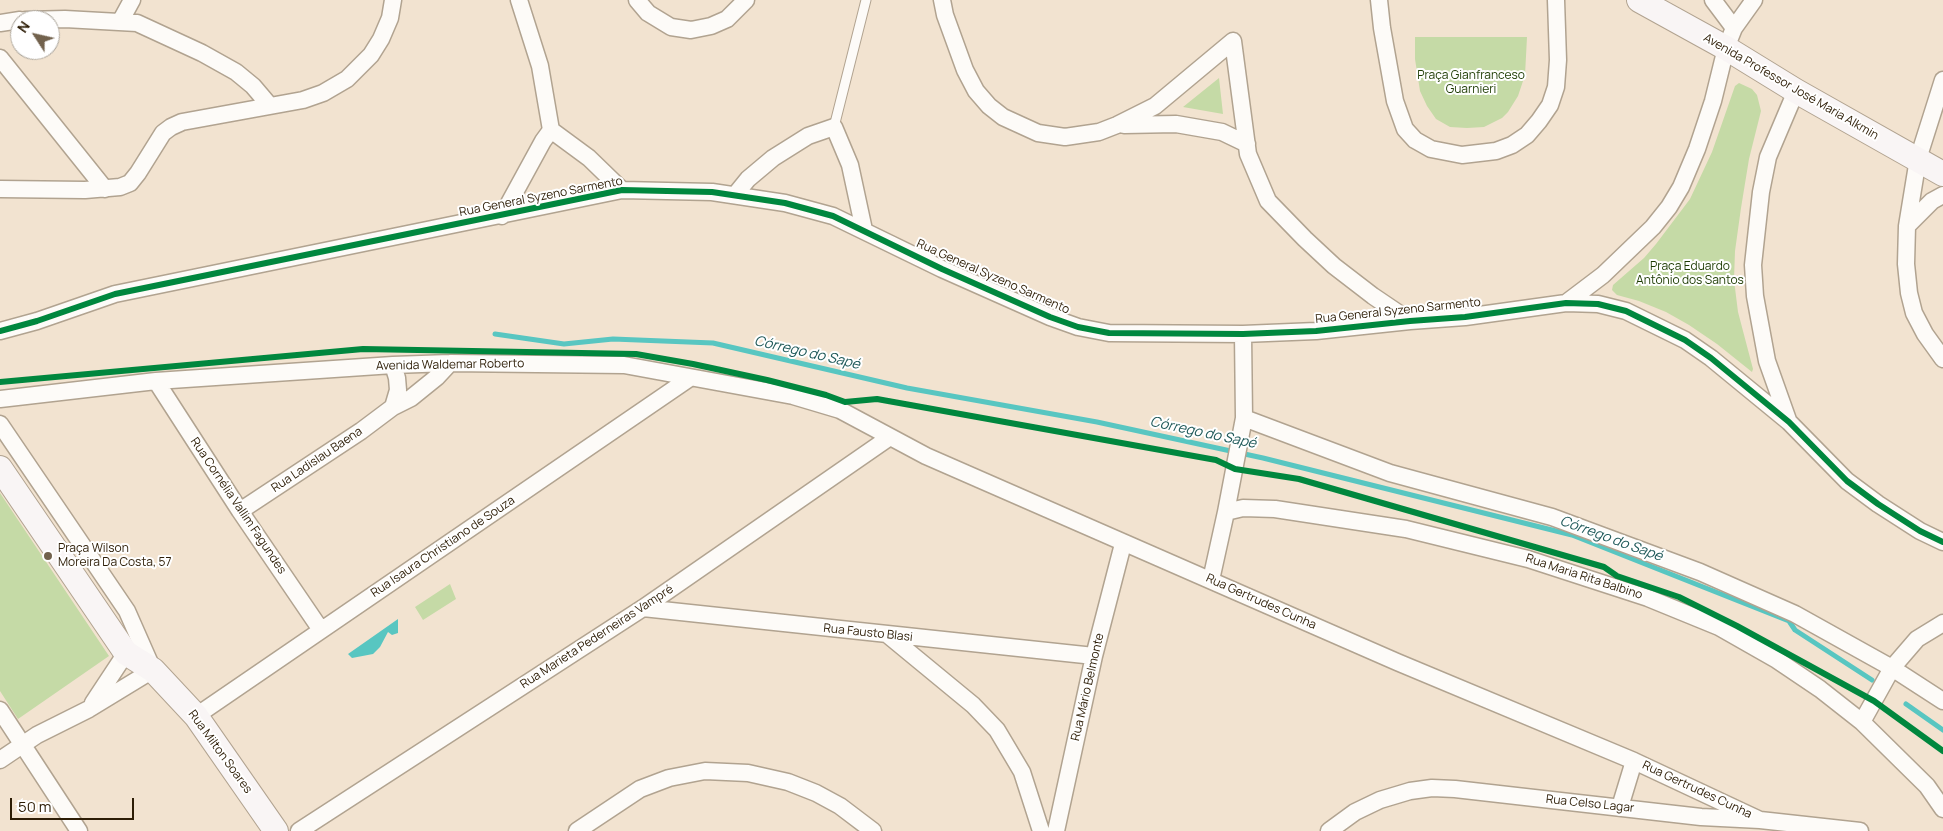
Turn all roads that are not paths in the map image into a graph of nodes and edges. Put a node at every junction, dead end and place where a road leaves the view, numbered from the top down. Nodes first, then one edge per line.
1 (132, 0) edge
2 (393, 0) edge
3 (519, 0) edge
4 (637, 0) edge
5 (746, 0) edge
6 (866, 0) edge
7 (1379, 0) edge
8 (1556, 0) edge
9 (1713, 0) edge
10 (1754, 0) edge
11 (1654, 4) edge
12 (944, 5) edge
13 (60, 18) edge
14 (120, 22) junction
15 (1730, 38) junction
16 (0, 58) edge
17 (1943, 80) edge
18 (1796, 91) junction
19 (270, 106) junction
20 (1117, 125) junction
21 (834, 127) junction
22 (551, 130) junction
23 (1247, 144) junction
24 (1918, 160) junction
25 (1943, 174) edge
26 (0, 189) edge
27 (105, 189) junction
28 (622, 190) junction
29 (734, 195) junction
30 (1943, 195) edge
31 (502, 216) junction
32 (1907, 226) junction
33 (864, 230) junction
34 (1566, 303) junction
35 (1410, 321) junction
36 (0, 331) edge
37 (1243, 334) junction
38 (1943, 359) edge
39 (450, 363) junction
40 (393, 365) junction
41 (690, 378) junction
42 (156, 381) junction
43 (0, 399) edge
44 (393, 408) junction
45 (1789, 422) junction
46 (0, 424) edge
47 (1243, 425) junction
48 (890, 437) junction
49 (0, 468) edge
50 (240, 511) junction
51 (1226, 512) junction
52 (1943, 542) edge
53 (1123, 544) junction
54 (1211, 580) junction
55 (643, 608) junction
56 (1943, 623) edge
57 (321, 630) junction
58 (888, 635) junction
59 (126, 652) junction
60 (1094, 656) junction
61 (1892, 668) junction
62 (152, 670) junction
63 (1943, 701) edge
64 (89, 709) junction
65 (0, 710) edge
66 (196, 716) junction
67 (1862, 722) junction
68 (22, 745) junction
69 (0, 760) edge
70 (1634, 761) junction
71 (1620, 807) junction
72 (1943, 809) edge
73 (1760, 820) junction
74 (80, 831) edge
75 (276, 831) edge
76 (299, 831) edge
77 (577, 831) edge
78 (873, 831) edge
79 (1041, 831) edge
80 (1056, 831) edge
81 (1329, 831) edge
82 (1860, 831) edge

1 - 14 street
2 - 19 street
3 - 22 street
4 - 5 street
6 - 21 lane
7 - 8 street
9 - 15 street
10 - 15 street
11 - 15 main road, Avenida Professor José Maria Alkmin
12 - 20 street
13 - 14 street
14 - 19 street
15 - 18 main road, Avenida Professor José Maria Alkmin
15 - 34 street
16 - 27 street
17 - 24 street
18 - 24 main road, Avenida Professor José Maria Alkmin
18 - 45 street
19 - 27 street
20 - 23 street
20 - 23 street
21 - 29 street
21 - 33 street
22 - 28 street
22 - 31 street
23 - 35 street
24 - 25 main road, Avenida Professor José Maria Alkmin
24 - 32 street
26 - 27 street
28 - 29 street, Rua General Syzeno Sarmento
28 - 31 street, Rua General Syzeno Sarmento
29 - 33 street, Rua General Syzeno Sarmento
30 - 32 street
31 - 36 street, Rua General Syzeno Sarmento
32 - 38 street
33 - 37 street, Rua General Syzeno Sarmento
34 - 35 street, Rua General Syzeno Sarmento
34 - 45 street, Rua General Syzeno Sarmento
35 - 37 street, Rua General Syzeno Sarmento
37 - 47 street
39 - 40 street, Avenida Waldemar Roberto
39 - 41 street, Avenida Waldemar Roberto
39 - 44 street, Rua Ladislau Baena
40 - 42 street, Avenida Waldemar Roberto
40 - 44 street
41 - 48 street, Avenida Waldemar Roberto
41 - 57 street, Rua Isaura Christiano de Souza
42 - 43 street, Avenida Waldemar Roberto
42 - 50 street, Rua Cornélia Vallim Fagundes
44 - 50 street, Rua Ladislau Baena
45 - 52 street, Rua General Syzeno Sarmento
46 - 62 street, Rua Milton Soares
47 - 51 street
47 - 61 street
48 - 53 street, Rua Gertrudes Cunha
48 - 55 street, Rua Marieta Pederneiras Vampré
49 - 59 main road
50 - 57 street, Rua Cornélia Vallim Fagundes
51 - 54 street
51 - 67 street, Rua Maria Rita Balbino
53 - 54 street, Rua Gertrudes Cunha
53 - 60 street, Rua Mário Belmonte
54 - 70 street, Rua Gertrudes Cunha
55 - 58 street, Rua Fausto Blasi
55 - 76 street, Rua Marieta Pederneiras Vampré
56 - 61 street
57 - 66 street, Rua Isaura Christiano de Souza
58 - 60 street, Rua Fausto Blasi
58 - 79 street
59 - 62 main road
59 - 64 street
60 - 80 street, Rua Mário Belmonte
61 - 63 street
61 - 67 street
62 - 64 street
62 - 66 main road, Rua Milton Soares
64 - 68 street
65 - 68 street
66 - 75 main road, Rua Milton Soares
67 - 72 street, Rua Maria Rita Balbino
68 - 69 street
68 - 74 street
70 - 71 street, Rua Gertrudes Cunha
70 - 73 street, Rua Gertrudes Cunha
71 - 73 street, Rua Celso Lagar
71 - 81 street, Rua Celso Lagar
73 - 82 street, Rua Celso Lagar
77 - 78 street

